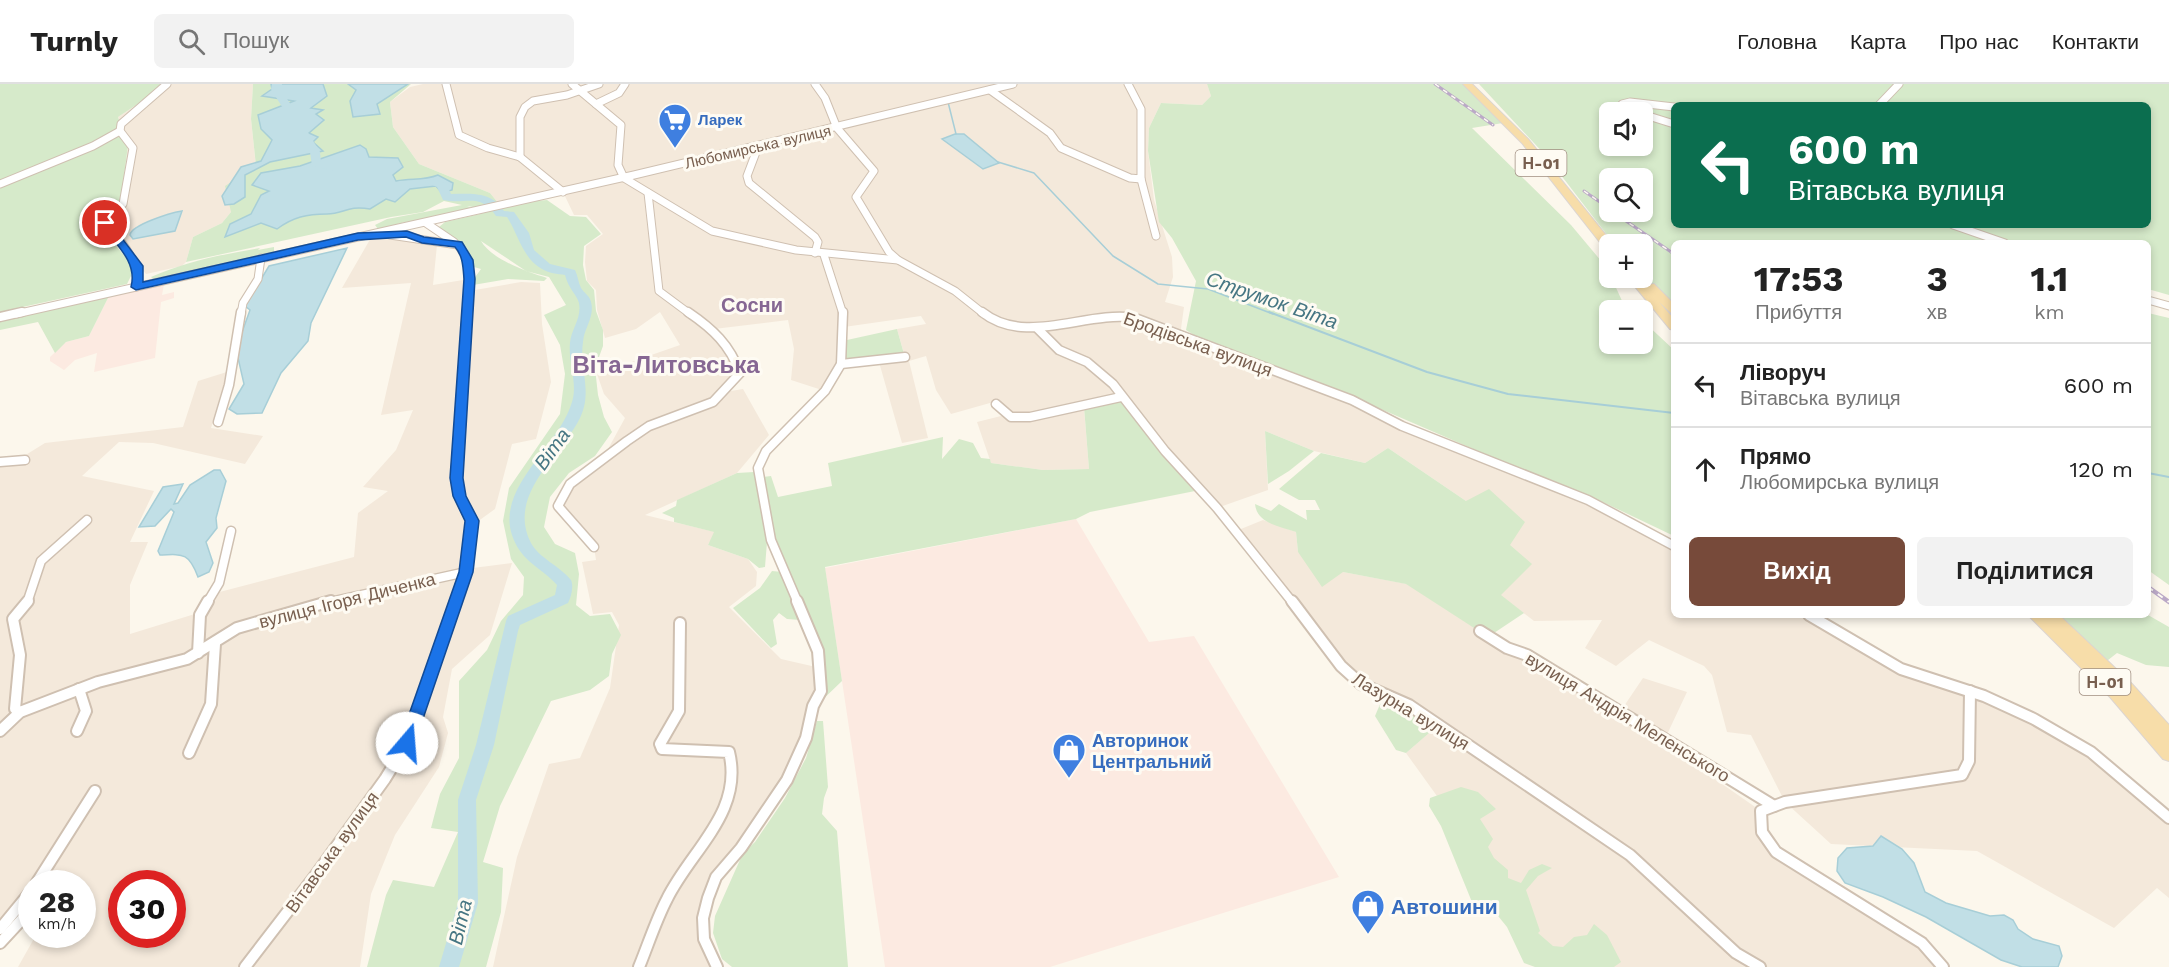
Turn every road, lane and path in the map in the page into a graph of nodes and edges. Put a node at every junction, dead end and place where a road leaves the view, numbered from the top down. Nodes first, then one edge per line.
1 (167, 84) edge
2 (446, 84) edge
3 (572, 84) edge
4 (598, 84) edge
5 (625, 84) edge
6 (815, 84) edge
7 (1013, 84) edge
8 (1128, 84) edge
9 (1467, 84) edge
10 (1478, 84) edge
11 (1899, 84) edge
12 (990, 90) junction
13 (582, 91) junction
14 (1882, 102) edge
15 (596, 104) junction
16 (1653, 106) edge
17 (1653, 108) edge
18 (1671, 109) edge
19 (1671, 110) edge
20 (1653, 117) edge
21 (1671, 123) edge
22 (837, 128) junction
23 (120, 131) junction
24 (758, 147) junction
25 (520, 157) junction
26 (624, 178) junction
27 (1141, 178) junction
28 (0, 184) edge
29 (563, 192) junction
30 (648, 193) junction
31 (426, 223) junction
32 (1962, 228) edge
33 (1599, 234) edge
34 (1606, 234) edge
35 (1156, 236) dead end
36 (358, 237) junction
37 (1996, 240) edge
38 (458, 244) junction
39 (820, 254) junction
40 (261, 258) junction
41 (898, 260) junction
42 (136, 287) junction
43 (1642, 288) edge
44 (1653, 288) edge
45 (2151, 301) edge
46 (2169, 306) edge
47 (1671, 307) edge
48 (0, 317) edge
49 (1671, 322) edge
50 (1037, 328) junction
51 (905, 357) dead end
52 (841, 364) junction
53 (1121, 397) junction
54 (996, 404) dead end
55 (218, 423) dead end
56 (25, 460) dead end
57 (0, 462) edge
58 (87, 520) dead end
59 (231, 531) dead end
60 (1671, 544) edge
61 (594, 547) dead end
62 (466, 572) junction
63 (1814, 618) edge
64 (2038, 618) edge
65 (2053, 618) edge
66 (680, 623) dead end
67 (1480, 631) dead end
68 (215, 644) junction
69 (198, 653) junction
70 (79, 689) junction
71 (1970, 691) junction
72 (20, 712) junction
73 (0, 730) edge
74 (77, 731) dead end
75 (2169, 736) edge
76 (189, 753) dead end
77 (2169, 754) edge
78 (95, 791) dead end
79 (1774, 806) junction
80 (2169, 818) edge
81 (45, 870) edge
82 (18, 907) edge
83 (18, 924) edge
84 (0, 929) edge
85 (0, 943) edge
86 (245, 967) edge
87 (639, 967) edge
88 (717, 967) edge
89 (1760, 967) edge
90 (1943, 967) edge

1 - 23 street
2 - 25 street
3 - 13 street
4 - 13 street
5 - 15 street
6 - 22 street
7 - 12 street, Любомирська вулиця
8 - 27 street
9 - 33 main road, Н-01
10 - 34 main road, Н-01
11 - 14 street
12 - 22 street, Любомирська вулиця
12 - 27 street
13 - 15 street
13 - 25 street
15 - 26 street
16 - 18 street
17 - 19 street
20 - 21 street
22 - 24 street, Любомирська вулиця
22 - 41 street
23 - 28 street
23 - 42 street
24 - 26 street, Любомирська вулиця
24 - 39 street
25 - 29 street
26 - 29 street, Любомирська вулиця
26 - 30 street, Бродівська вулиця
27 - 35 street
29 - 31 street, Любомирська вулиця
30 - 39 street, Бродівська вулиця
30 - 61 street
31 - 36 street
31 - 38 street
32 - 37 street
36 - 38 street
36 - 40 street
38 - 62 street, Вітавська вулиця
39 - 41 street, Бродівська вулиця
39 - 52 street
40 - 42 street
40 - 55 street
41 - 50 street, Бродівська вулиця
42 - 48 street
43 - 49 main road
44 - 47 main road
45 - 46 street
50 - 53 street, Лазурна вулиця
50 - 60 street, Бродівська вулиця
51 - 52 street
52 - 88 street
53 - 54 street
53 - 89 street, Лазурна вулиця
56 - 57 street
58 - 72 street
59 - 69 street
62 - 68 street, вулиця Ігоря Диченка
62 - 86 street, Вітавська вулиця
63 - 71 street
64 - 77 main road, Н-01
65 - 75 main road, Н-01
66 - 87 street
67 - 79 street, вулиця Андрія Меленського
68 - 69 street, вулиця Ігоря Диченка
68 - 76 street
69 - 70 street, вулиця Ігоря Диченка
70 - 72 street, вулиця Ігоря Диченка
70 - 74 street
71 - 79 street
71 - 80 street
72 - 73 street, вулиця Ігоря Диченка
78 - 81 street
79 - 90 street
82 - 84 street
83 - 85 street

